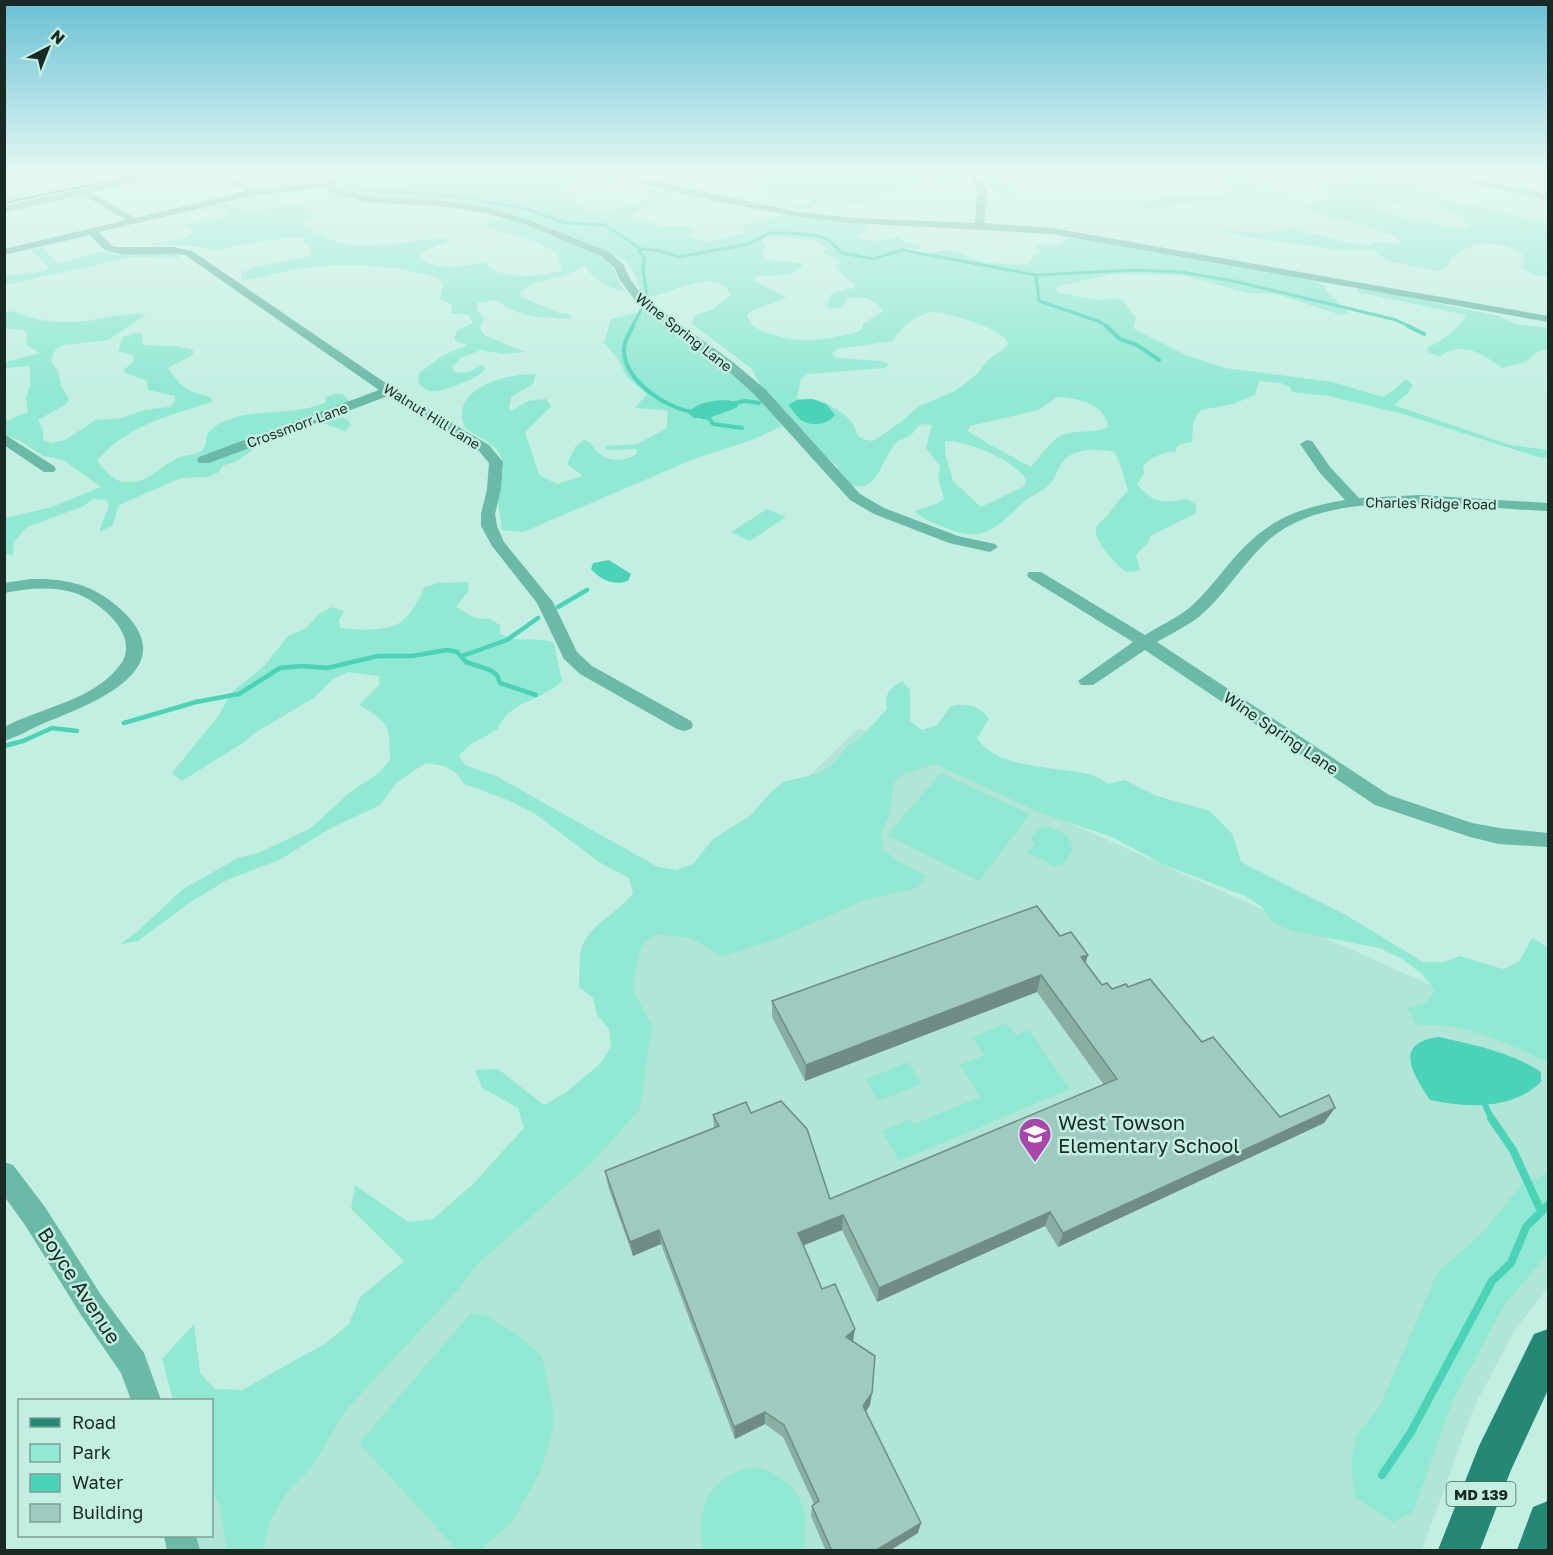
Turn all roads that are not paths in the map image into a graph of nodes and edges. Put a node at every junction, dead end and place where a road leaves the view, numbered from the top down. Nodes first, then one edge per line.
1 (27, 247) edge
2 (108, 247) edge
3 (587, 247) edge
4 (1141, 247) edge
5 (4, 252) edge
6 (1548, 319) edge
7 (389, 391) junction
8 (4, 438) edge
9 (1307, 444) dead end
10 (204, 460) dead end
11 (49, 469) dead end
12 (1355, 502) junction
13 (1548, 507) edge
14 (990, 547) dead end
15 (1035, 575) dead end
16 (4, 588) edge
17 (1145, 642) junction
18 (1087, 681) dead end
19 (684, 725) dead end
20 (7, 734) edge
21 (1548, 840) edge
22 (4, 1174) edge
23 (1548, 1348) edge
24 (145, 1399) edge
25 (1548, 1522) edge
26 (1460, 1551) edge
27 (1538, 1551) edge

1 - 5 street
2 - 7 street, Walnut Hill Lane
3 - 14 street, Wine Spring Lane
4 - 6 street
7 - 10 street, Crossmorr Lane
7 - 19 street, Walnut Hill Lane
8 - 11 street
9 - 12 street
12 - 13 street, Charles Ridge Road
12 - 17 street, Charles Ridge Road
15 - 17 street, Wine Spring Lane
16 - 20 street
17 - 18 street, Charles Ridge Road
17 - 21 street, Wine Spring Lane
22 - 24 street, Boyce Avenue
23 - 26 main road, MD 139
25 - 27 main road

